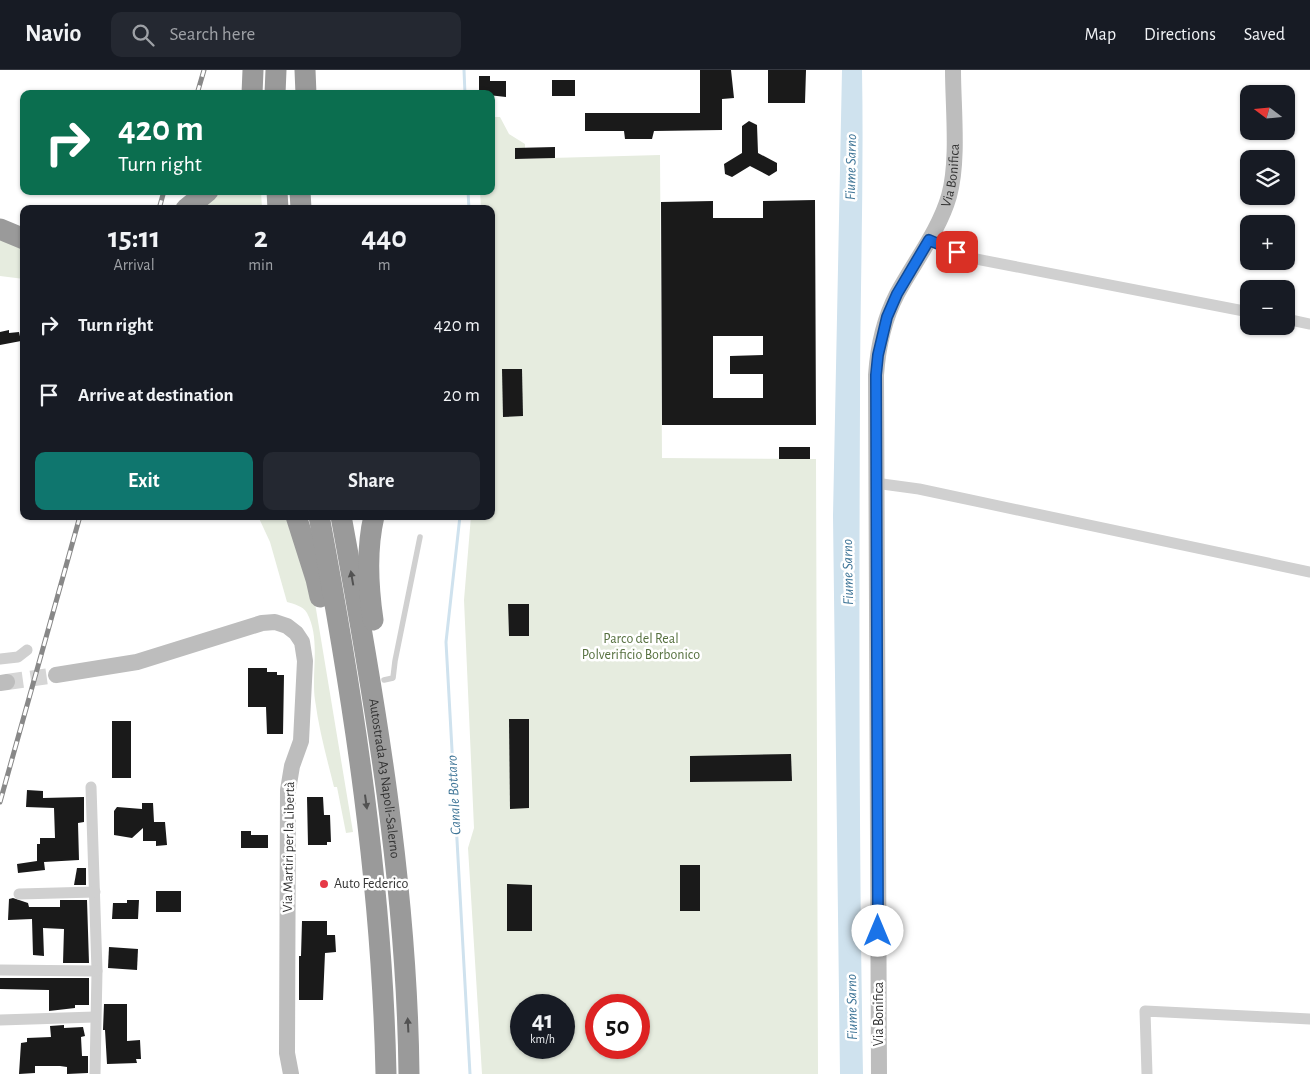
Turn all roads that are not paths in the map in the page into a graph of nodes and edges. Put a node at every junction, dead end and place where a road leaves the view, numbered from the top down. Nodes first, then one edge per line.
1 (253, 70) edge
2 (276, 70) edge
3 (296, 70) edge
4 (305, 70) edge
5 (953, 70) edge
6 (252, 90) edge
7 (275, 90) edge
8 (296, 90) edge
9 (306, 90) edge
10 (203, 195) edge
11 (191, 205) edge
12 (929, 240) junction
13 (1240, 310) edge
14 (1295, 321) edge
15 (1310, 324) edge
16 (875, 483) junction
17 (297, 520) edge
18 (320, 520) edge
19 (342, 520) edge
20 (373, 520) edge
21 (420, 537) dead end
22 (1310, 572) edge
23 (27, 650) dead end
24 (0, 660) edge
25 (56, 675) tunnel mouth
26 (384, 680) junction
27 (360, 754) junction
28 (386, 782) junction
29 (91, 787) dead end
30 (95, 892) junction
31 (19, 894) dead end
32 (0, 970) edge
33 (97, 971) junction
34 (94, 1017) junction
35 (1310, 1019) edge
36 (0, 1020) edge
37 (289, 1072) edge
38 (94, 1074) edge
39 (386, 1074) edge
40 (409, 1074) edge
41 (880, 1074) edge
42 (1146, 1074) edge

1 - 6 highway
2 - 7 highway
3 - 8 highway
4 - 9 highway
5 - 12 main road, Via Bonifica
10 - 11 highway
12 - 13 street
12 - 16 main road, Via Bonifica
14 - 15 street
16 - 22 street
16 - 41 main road, Via Bonifica
17 - 27 highway
18 - 27 highway, Autostrada A3 Napoli-Salerno
28 -> 19 highway, Autostrada A3 Napoli-Salerno
20 - 26 highway
21 - 26 lane
23 - 24 street
25 - 37 main road, Via Martiri per la Libertà
26 - 28 highway
27 -> 39 highway, Autostrada A3 Napoli-Salerno
40 -> 28 highway, Autostrada A3 Napoli-Salerno
29 - 30 street
30 - 31 street
30 - 33 street
32 - 33 street
33 - 34 street
34 - 36 street
34 - 38 street
35 - 42 street

